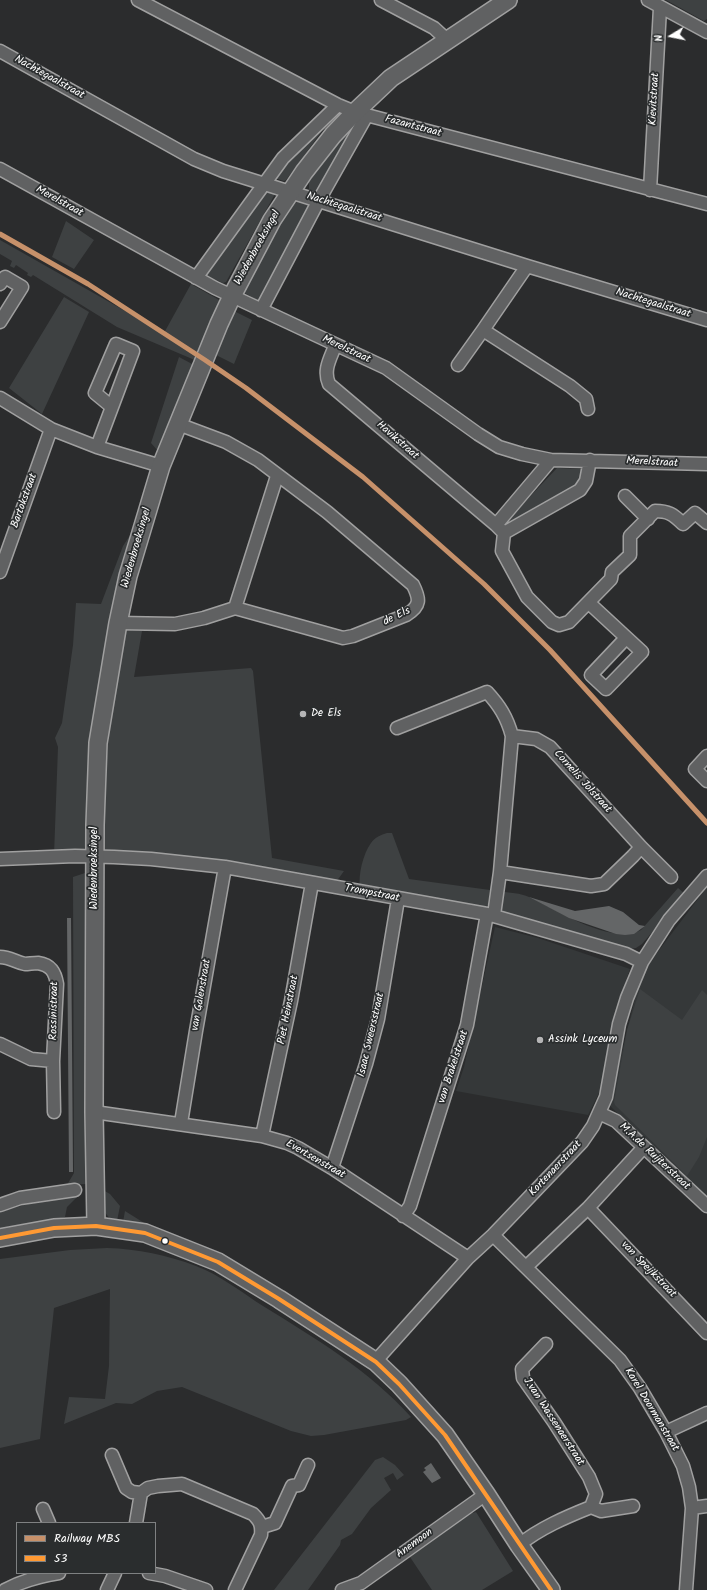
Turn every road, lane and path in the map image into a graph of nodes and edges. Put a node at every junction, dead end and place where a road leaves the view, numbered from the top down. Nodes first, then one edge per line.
1 (138, 0) edge
2 (381, 0) edge
3 (508, 0) edge
4 (648, 0) edge
5 (660, 8) junction
6 (707, 32) edge
7 (447, 40) junction
8 (0, 51) edge
9 (338, 105) junction
10 (361, 113) junction
11 (0, 169) edge
12 (264, 184) junction
13 (650, 190) junction
14 (291, 192) junction
15 (319, 200) junction
16 (707, 204) edge
17 (527, 266) junction
18 (196, 278) junction
19 (0, 284) edge
20 (232, 296) junction
21 (261, 310) junction
22 (707, 320) edge
23 (0, 322) edge
24 (483, 330) junction
25 (335, 346) junction
26 (458, 365) dead end
27 (0, 398) edge
28 (112, 407) junction
29 (588, 409) dead end
30 (178, 424) junction
31 (51, 429) junction
32 (98, 447) junction
33 (551, 460) junction
34 (590, 460) junction
35 (707, 464) edge
36 (161, 466) junction
37 (277, 476) junction
38 (625, 496) dead end
39 (648, 519) junction
40 (707, 523) edge
41 (500, 529) junction
42 (0, 572) edge
43 (589, 603) junction
44 (235, 608) junction
45 (118, 624) junction
46 (626, 638) dead end
47 (396, 728) dead end
48 (512, 736) junction
49 (707, 756) edge
50 (707, 781) edge
51 (641, 847) junction
52 (95, 857) junction
53 (0, 859) edge
54 (225, 868) junction
55 (500, 872) junction
56 (707, 876) edge
57 (672, 877) dead end
58 (312, 883) junction
59 (398, 899) junction
60 (490, 915) junction
61 (0, 957) edge
62 (642, 962) junction
63 (0, 1044) edge
64 (53, 1061) junction
65 (54, 1112) dead end
66 (94, 1112) junction
67 (599, 1113) junction
68 (181, 1123) junction
69 (262, 1136) junction
70 (644, 1147) junction
71 (332, 1168) junction
72 (75, 1190) dead end
73 (0, 1205) edge
74 (707, 1206) edge
75 (588, 1208) junction
76 (403, 1216) junction
77 (96, 1226) junction
78 (493, 1235) junction
79 (0, 1238) edge
80 (468, 1258) junction
81 (526, 1267) junction
82 (707, 1333) edge
83 (546, 1344) dead end
84 (376, 1362) junction
85 (707, 1413) edge
86 (666, 1432) junction
87 (112, 1455) dead end
88 (308, 1465) dead end
89 (141, 1494) junction
90 (486, 1494) junction
91 (633, 1506) dead end
92 (707, 1506) edge
93 (591, 1507) junction
94 (692, 1508) junction
95 (43, 1509) dead end
96 (49, 1522) edge
97 (136, 1522) edge
98 (262, 1528) junction
99 (519, 1545) junction
100 (52, 1574) edge
101 (115, 1574) edge
102 (154, 1574) edge
103 (364, 1586) edge
104 (5, 1590) edge
105 (107, 1590) edge
106 (206, 1590) edge
107 (235, 1590) edge
108 (342, 1590) edge
109 (551, 1590) edge
110 (686, 1590) edge

1 - 9 street, Fazantstraat
2 - 7 street
3 - 7 street, Wiedenbroeksingel
4 - 5 street
5 - 6 street
5 - 13 street, Kievitstraat
7 - 10 street, Wiedenbroeksingel
8 - 12 street, Nachtegaalstraat
9 - 10 street, Fazantstraat
9 - 12 street
10 - 13 street, Fazantstraat
10 - 14 street, Wiedenbroeksingel
10 - 15 street, Wiedenbroeksingel
11 - 18 street, Merelstraat
12 - 14 street, Nachtegaalstraat
12 - 18 street
13 - 16 street, Fazantstraat
14 - 15 street, Nachtegaalstraat
14 - 20 street, Wiedenbroeksingel
15 - 17 street, Nachtegaalstraat
15 - 21 street, Wiedenbroeksingel
17 - 22 street, Nachtegaalstraat
17 - 24 street
18 - 20 street, Merelstraat
19 - 23 street
20 - 21 street, Merelstraat
20 - 30 street, Wiedenbroeksingel
21 - 25 street, Merelstraat
24 - 26 street
24 - 29 street
25 - 33 street, Merelstraat
25 - 41 street, Havikstraat
27 - 31 street
28 - 28 street
28 - 32 street
30 - 36 street, Wiedenbroeksingel
30 - 37 street, de Els
31 - 32 street
31 - 42 street, Bartokstraat
32 - 36 street
33 - 34 street, Merelstraat
33 - 41 street
34 - 35 street, Merelstraat
34 - 41 street
36 - 45 street, Wiedenbroeksingel
37 - 44 street
37 - 44 street, de Els
38 - 39 street
39 - 40 street
39 - 43 street
41 - 43 street
43 - 46 street
44 - 45 street
45 - 52 street, Wiedenbroeksingel
47 - 48 street
48 - 51 street, Cornelis Jolstraat
48 - 55 street
49 - 50 street
51 - 55 street
51 - 57 street, Cornelis Jolstraat
52 - 53 street, Trompstraat
52 - 54 street, Trompstraat
52 - 66 street, Wiedenbroeksingel
54 - 58 street, Trompstraat
54 - 68 street, van Galenstraat
55 - 60 street
56 - 62 street, Kortenaerstraat
58 - 59 street, Trompstraat
58 - 69 street, Piet Heinstraat
59 - 60 street, Trompstraat
59 - 71 street, Isaac Sweersstraat
60 - 62 street, Trompstraat
60 - 76 street, van Brakelstraat
61 - 64 street, Rossinistraat
62 - 67 street, Kortenaerstraat
63 - 64 street
64 - 65 street, Rossinistraat
66 - 68 street, Evertsenstraat
66 - 77 street, Wiedenbroeksingel
67 - 70 street, M.A.de Ruijterstraat
67 - 78 street, Kortenaerstraat
68 - 69 street, Evertsenstraat
69 - 71 street, Evertsenstraat
70 - 74 street, M.A.de Ruijterstraat
70 - 75 street
71 - 76 street, Evertsenstraat
72 - 73 street
75 - 81 street
75 - 82 street, van Speijkstraat
76 - 80 street, Evertsenstraat
77 - 79 street
77 - 84 street
78 - 80 street, Kortenaerstraat
78 - 81 street, Karel Doormanstraat
80 - 84 street, Kortenaerstraat
81 - 86 street, Karel Doormanstraat
83 - 93 street, J.van Wassenaerstraat
84 - 90 street
85 - 86 street
86 - 94 street, Karel Doormanstraat
87 - 89 street
88 - 98 street
89 - 97 street
89 - 98 street
90 - 99 street
90 - 103 street, Anemoon
91 - 93 street
92 - 94 street
93 - 99 street
94 - 110 street, Karel Doormanstraat
95 - 96 street
98 - 107 street
99 - 109 street
100 - 104 street
101 - 105 street
102 - 106 street
103 - 108 street, Anemoon

